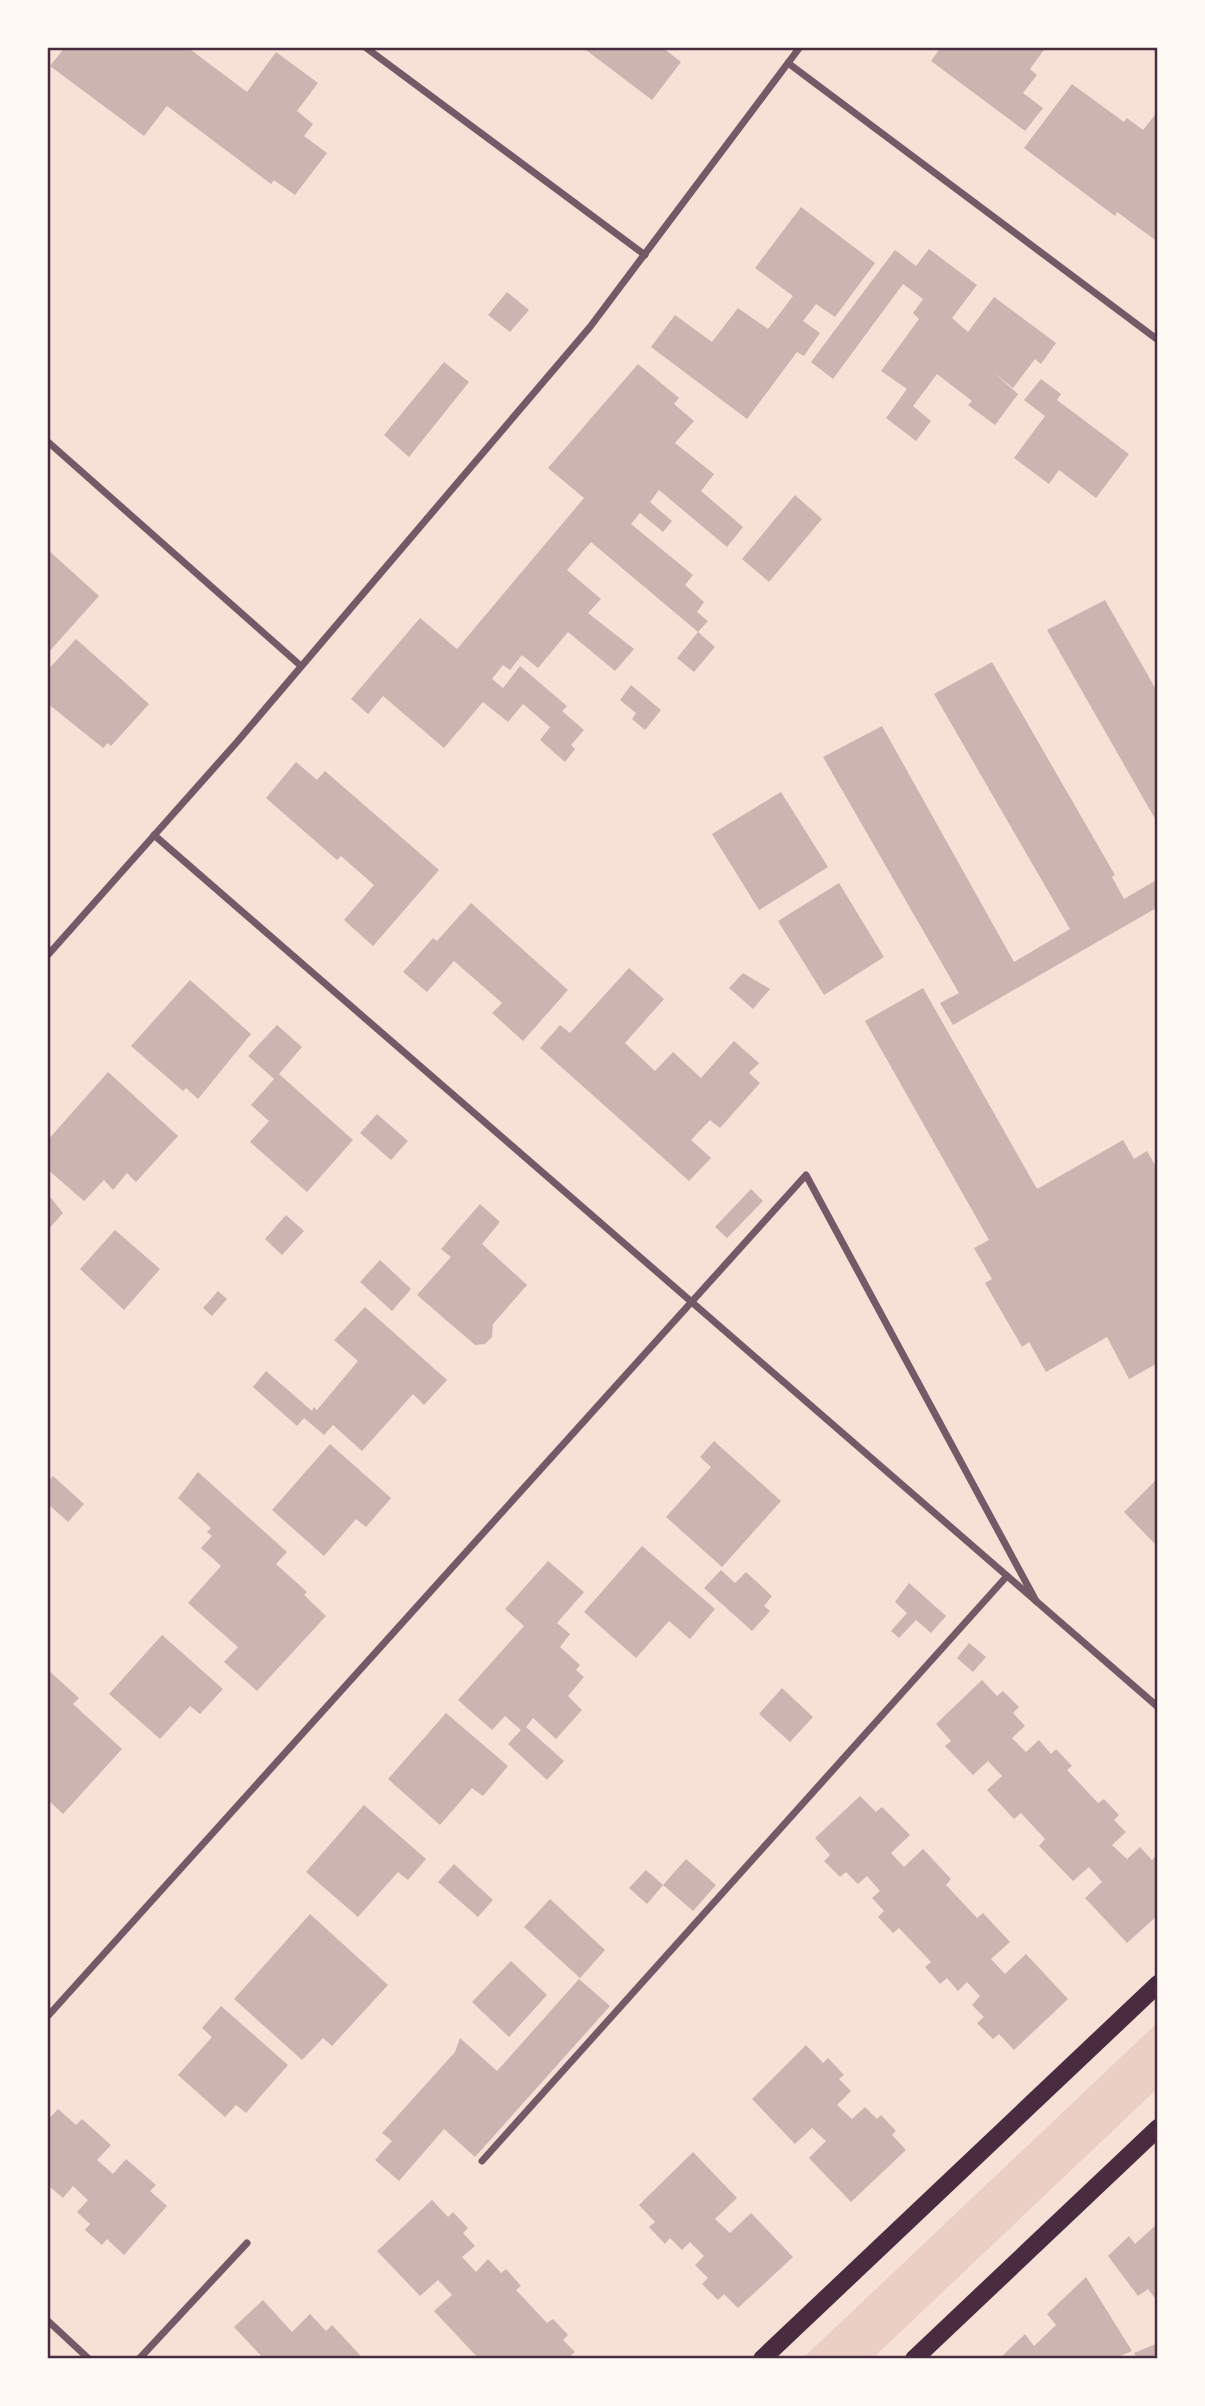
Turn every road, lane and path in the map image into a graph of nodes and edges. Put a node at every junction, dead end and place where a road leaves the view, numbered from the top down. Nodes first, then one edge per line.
1 (365, 47) edge
2 (800, 47) edge
3 (788, 63) junction
4 (645, 256) junction
5 (1158, 340) edge
6 (47, 440) edge
7 (301, 666) junction
8 (154, 835) junction
9 (47, 956) edge
10 (691, 1302) junction
11 (1007, 1576) junction
12 (1035, 1601) junction
13 (1158, 1707) edge
14 (1158, 1984) edge
15 (47, 2017) edge
16 (1158, 2128) edge
17 (482, 2161) dead end
18 (247, 2243) dead end
19 (47, 2320) edge
20 (89, 2359) edge
21 (139, 2359) edge
22 (762, 2359) edge
23 (914, 2359) edge

1 - 4 street
2 - 3 street
3 - 4 street
3 - 5 street
4 - 7 street
6 - 7 street
7 - 8 street
8 - 9 street
8 - 10 street
10 - 11 street
10 - 12 street
10 - 15 street
11 - 12 street
11 - 17 street
12 - 13 street
14 - 22 main road
16 - 23 main road
18 - 21 street
19 - 20 street

